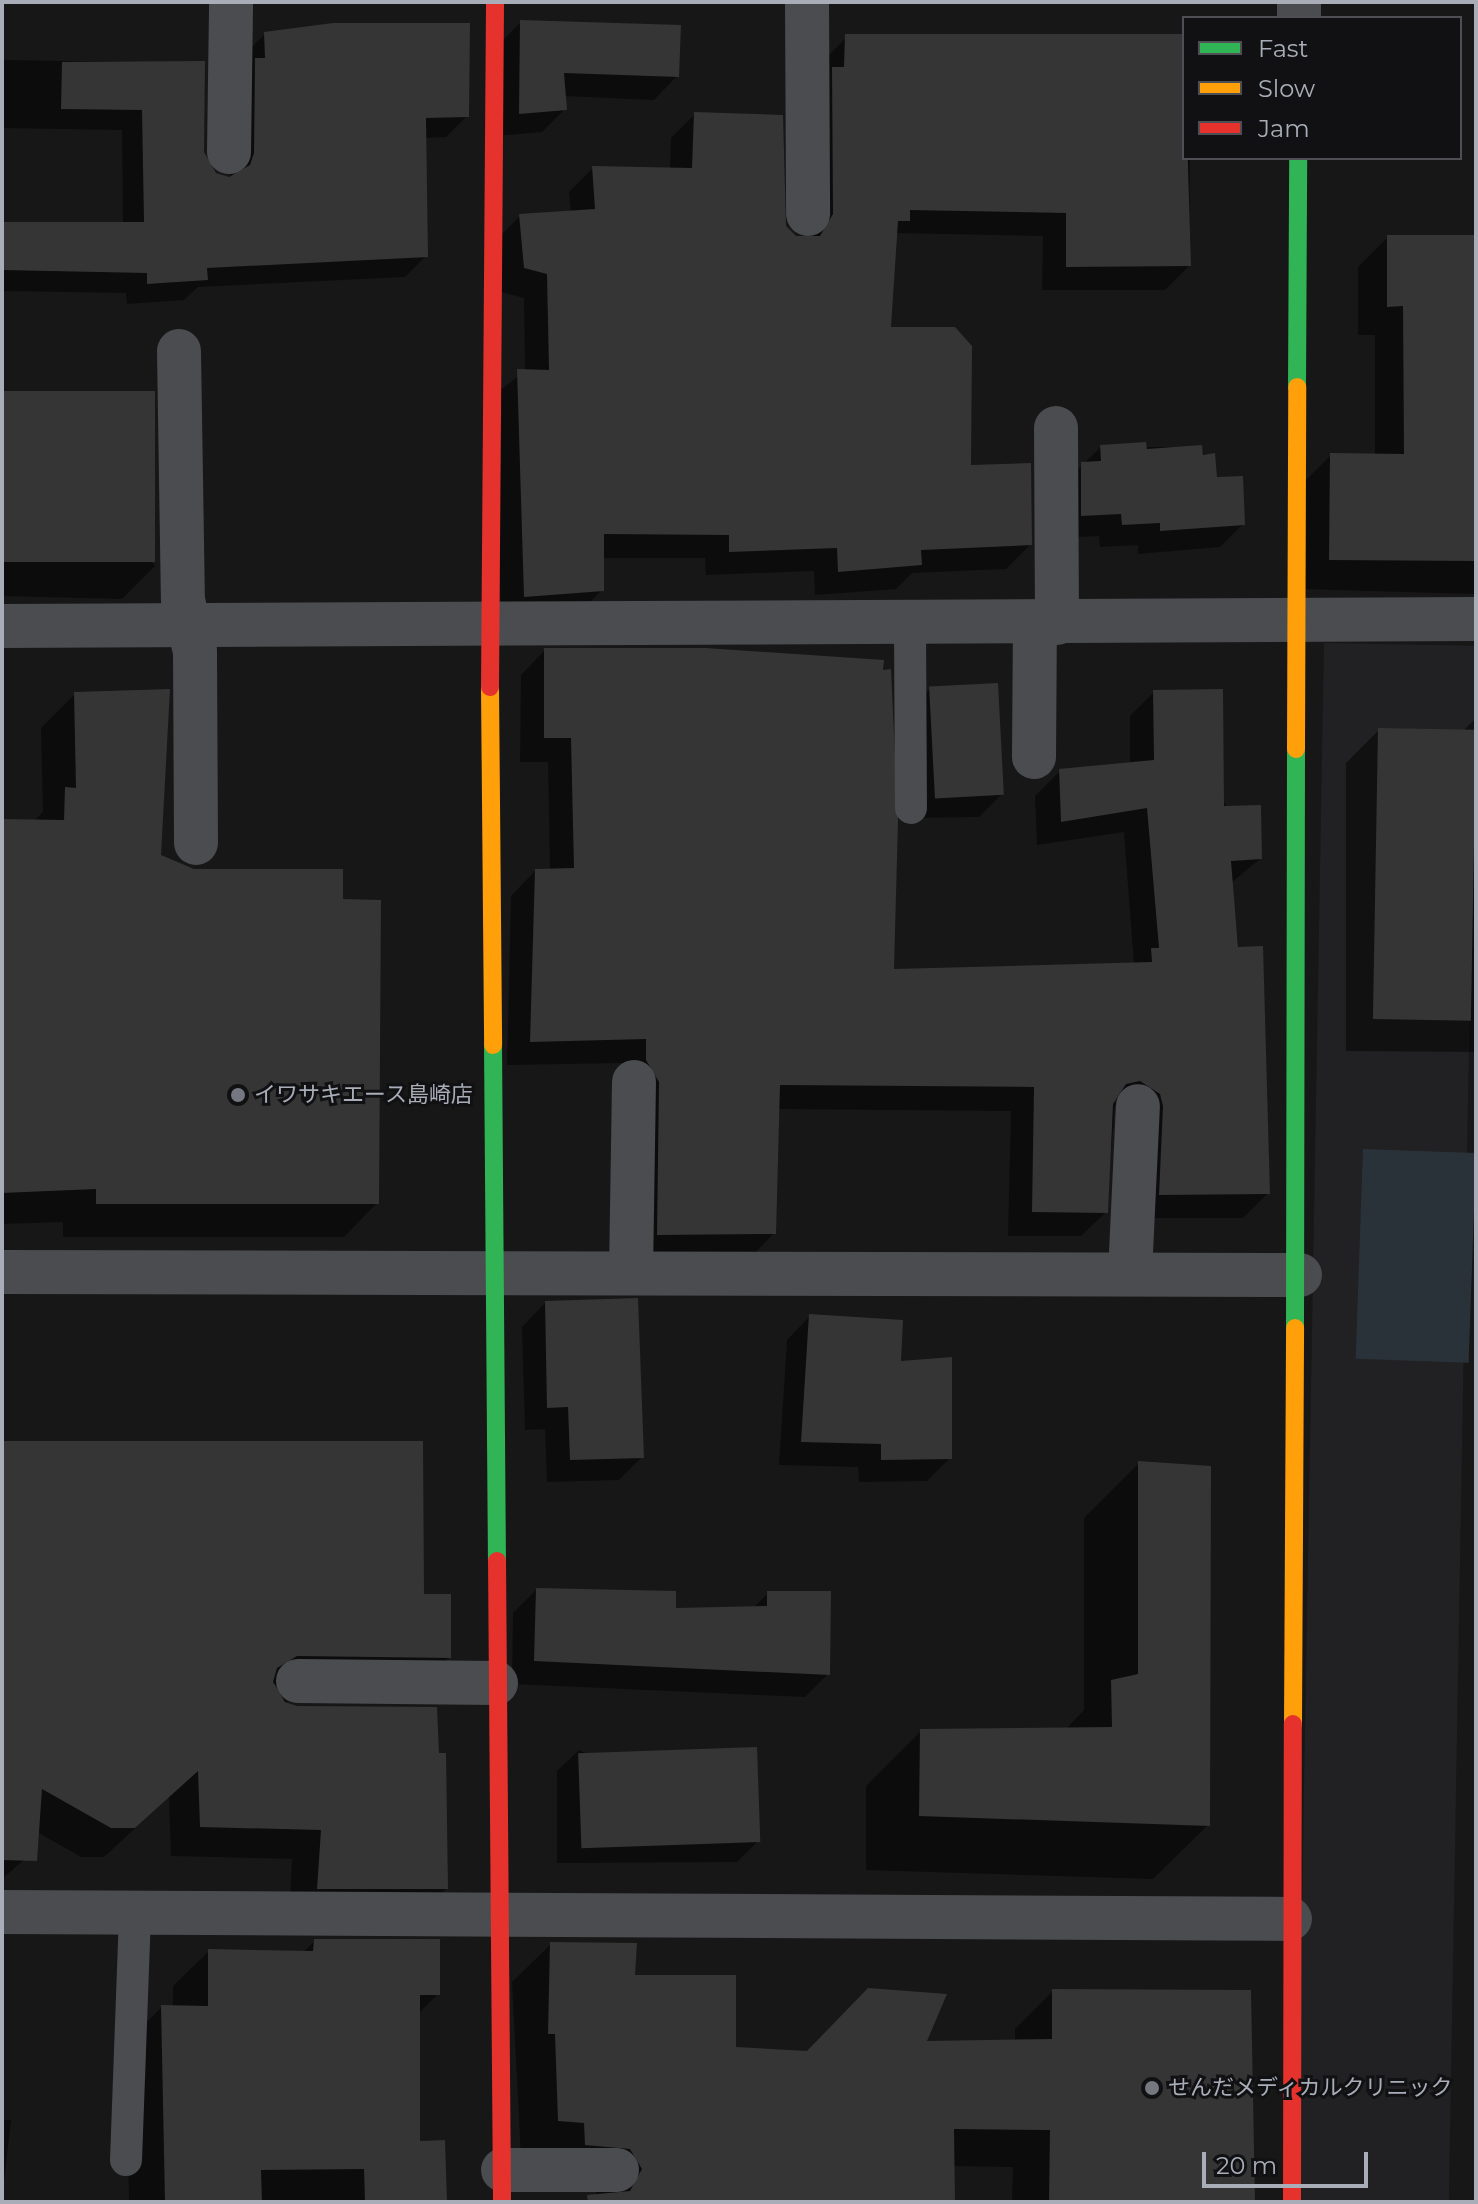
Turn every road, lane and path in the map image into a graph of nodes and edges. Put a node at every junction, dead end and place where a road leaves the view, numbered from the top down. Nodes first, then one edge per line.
1 (231, 2) edge
2 (495, 2) edge
3 (807, 2) edge
4 (229, 152) dead end
5 (1298, 160) edge
6 (808, 214) dead end
7 (179, 351) dead end
8 (1056, 428) dead end
9 (1295, 617) junction
10 (1476, 619) edge
11 (490, 623) junction
12 (910, 624) junction
13 (1046, 624) junction
14 (2, 626) edge
15 (189, 627) junction
16 (1034, 757) dead end
17 (911, 808) dead end
18 (196, 843) dead end
19 (634, 1082) dead end
20 (1138, 1106) dead end
21 (2, 1272) edge
22 (493, 1273) junction
23 (631, 1273) junction
24 (1130, 1274) junction
25 (1300, 1275) junction
26 (298, 1681) dead end
27 (496, 1683) junction
28 (2, 1912) edge
29 (135, 1915) junction
30 (498, 1918) junction
31 (1290, 1919) junction
32 (126, 2160) dead end
33 (617, 2170) dead end
34 (502, 2186) edge
35 (1292, 2202) edge

1 - 4 street
2 - 11 street
3 - 6 street
5 - 9 street
7 - 15 street
8 - 13 street
9 - 10 street
9 - 13 street
9 - 25 street
11 - 12 street
11 - 15 street
11 - 22 street
12 - 13 street
12 - 17 lane
13 - 16 street
14 - 15 street
15 - 18 street
19 - 23 street
20 - 24 street
21 - 22 street
22 - 23 street
22 - 27 street
23 - 24 street
24 - 25 street
25 - 31 street
26 - 27 street
27 - 30 street
28 - 29 street
29 - 30 street
29 - 32 lane
30 - 31 street
30 - 34 street
31 - 35 street
33 - 34 street

